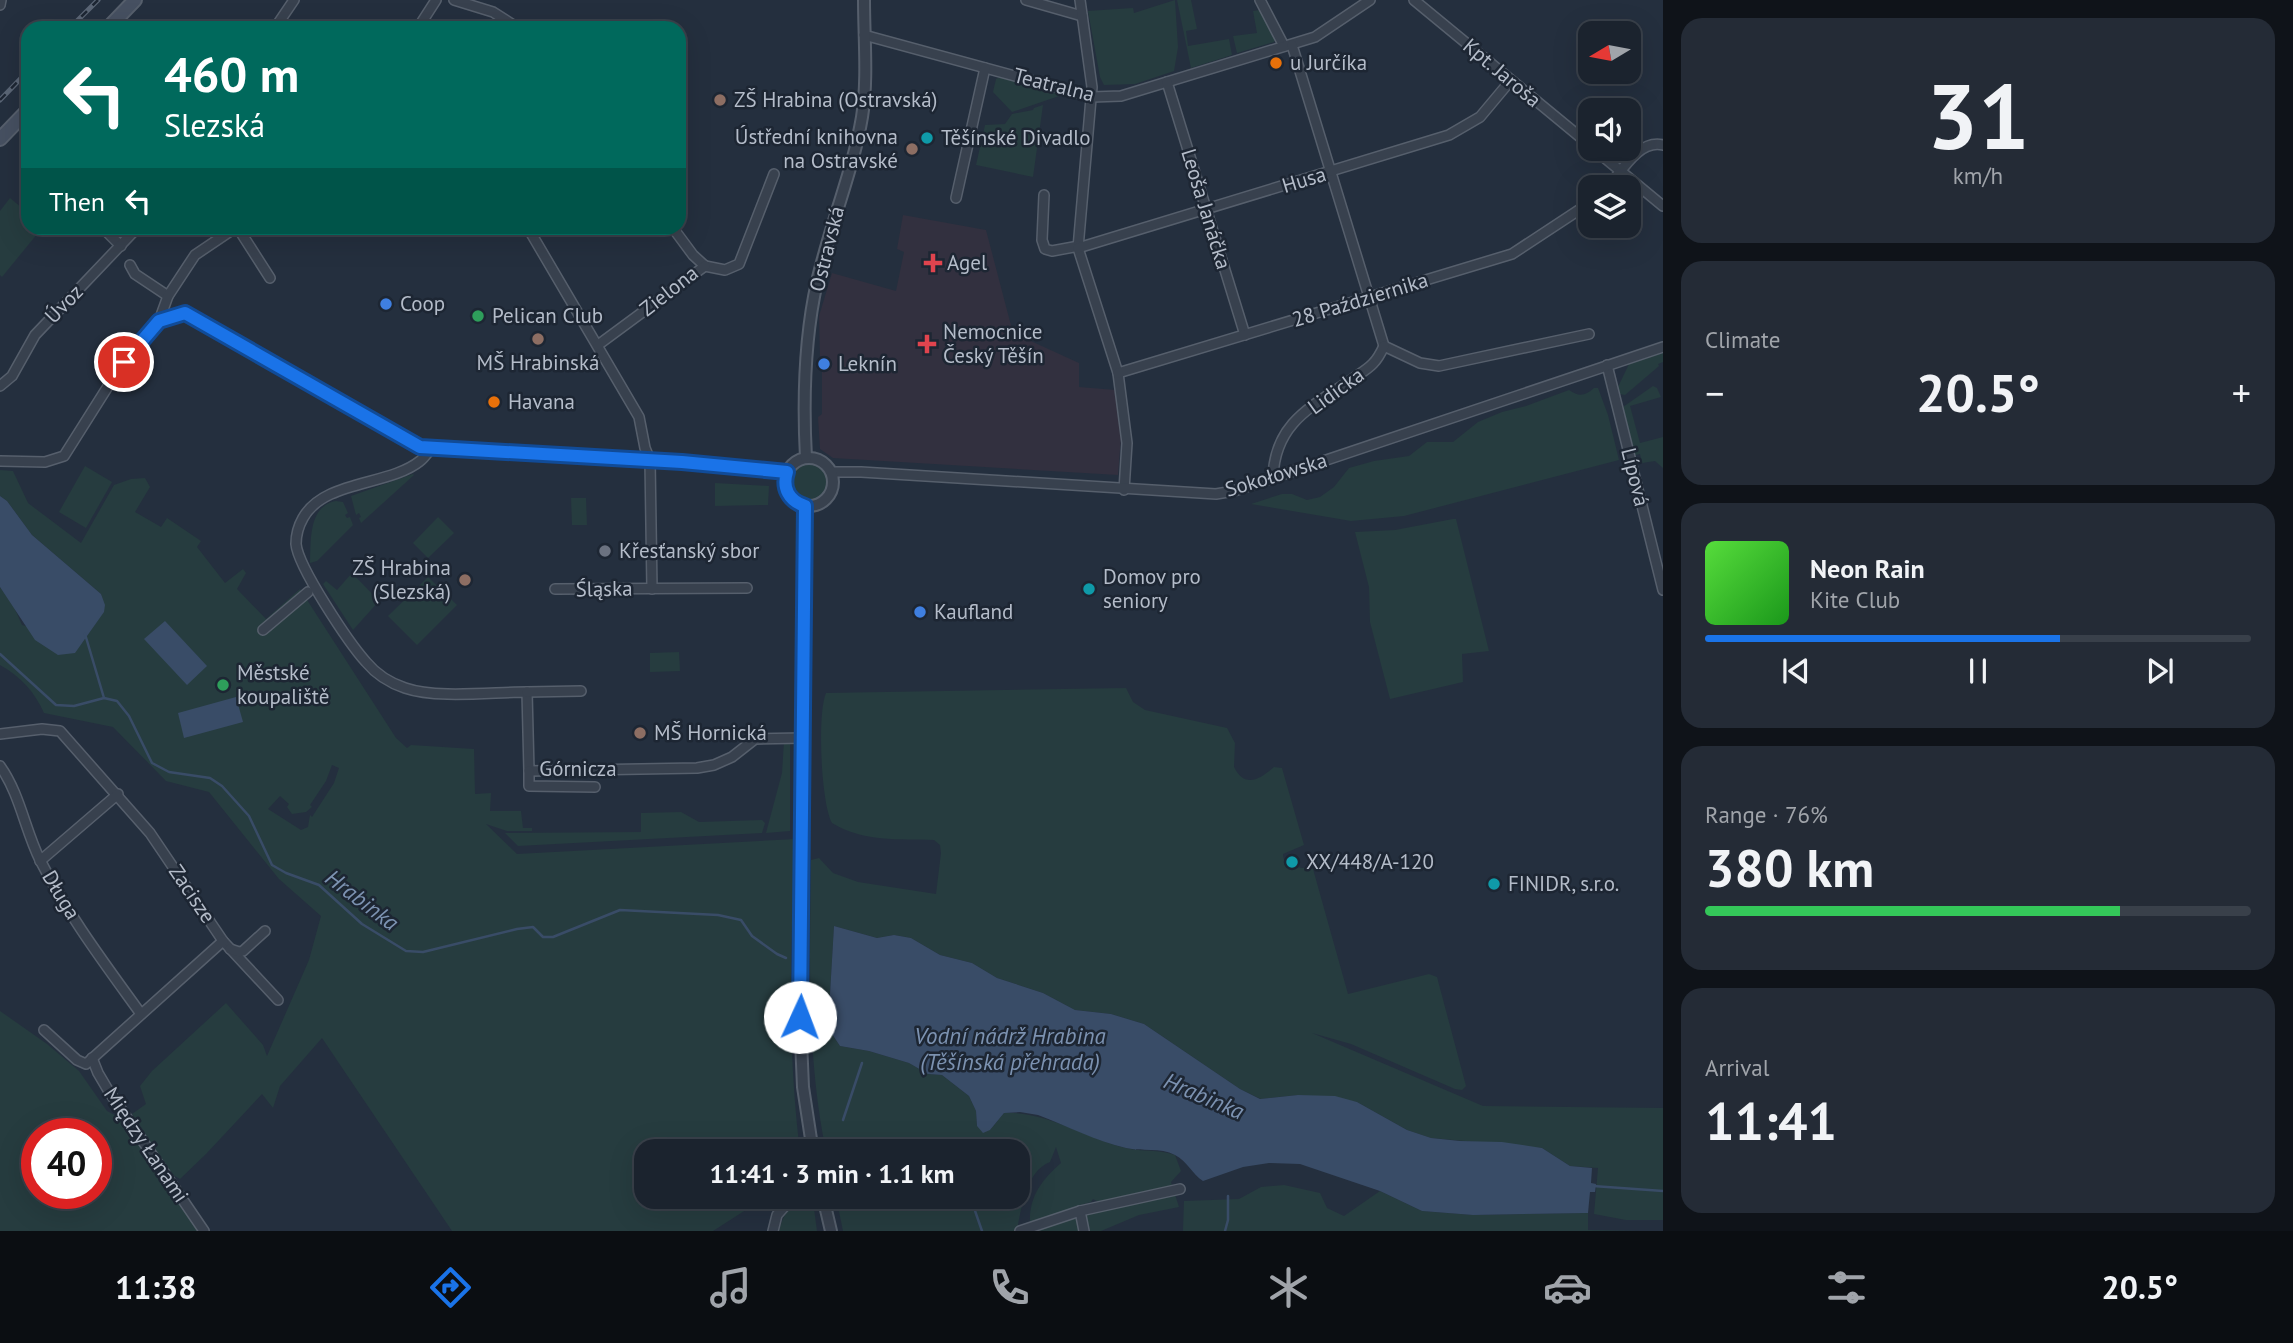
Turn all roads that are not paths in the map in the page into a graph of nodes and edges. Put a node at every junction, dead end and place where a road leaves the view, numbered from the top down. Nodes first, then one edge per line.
1 (135, 0) edge
2 (294, 0) edge
3 (436, 0) edge
4 (454, 0) edge
5 (864, 0) edge
6 (1026, 0) edge
7 (1080, 0) edge
8 (1260, 0) edge
9 (1370, 0) edge
10 (1414, 0) edge
11 (429, 12) junction
12 (1082, 16) junction
13 (115, 21) edge
14 (280, 21) edge
15 (423, 21) edge
16 (428, 21) edge
17 (507, 21) edge
18 (864, 35) junction
19 (1288, 46) junction
20 (985, 68) junction
21 (1511, 79) junction
22 (1167, 82) junction
23 (1092, 97) junction
24 (21, 117) edge
25 (1578, 135) edge
26 (0, 139) edge
27 (1663, 145) edge
28 (1609, 161) edge
29 (1331, 171) junction
30 (1622, 172) junction
31 (774, 174) dead end
32 (1619, 175) edge
33 (1044, 195) dead end
34 (956, 198) dead end
35 (1663, 206) edge
36 (1206, 210) junction
37 (1578, 211) edge
38 (110, 235) edge
39 (131, 235) edge
40 (225, 235) edge
41 (241, 235) edge
42 (532, 235) edge
43 (678, 235) edge
44 (121, 246) junction
45 (1078, 247) junction
46 (130, 265) dead end
47 (734, 266) junction
48 (711, 271) junction
49 (738, 277) dead end
50 (270, 278) dead end
51 (168, 296) junction
52 (1370, 296) junction
53 (159, 321) junction
54 (1589, 334) dead end
55 (1245, 335) junction
56 (598, 345) junction
57 (1384, 346) junction
58 (1663, 347) edge
59 (1607, 365) junction
60 (1118, 373) junction
61 (0, 386) edge
62 (431, 449) junction
63 (806, 458) junction
64 (650, 460) junction
65 (0, 461) edge
66 (787, 472) junction
67 (831, 472) junction
68 (1273, 477) junction
69 (1124, 490) junction
70 (805, 506) junction
71 (747, 588) dead end
72 (652, 589) junction
73 (555, 590) dead end
74 (1663, 590) edge
75 (308, 592) dead end
76 (263, 631) dead end
77 (582, 691) dead end
78 (527, 692) junction
79 (0, 734) edge
80 (803, 738) junction
81 (0, 766) edge
82 (529, 771) junction
83 (595, 787) dead end
84 (118, 794) junction
85 (40, 861) junction
86 (265, 931) dead end
87 (227, 945) junction
88 (278, 1000) dead end
89 (141, 1014) junction
90 (44, 1030) dead end
91 (92, 1058) junction
92 (811, 1139) edge
93 (1180, 1189) dead end
94 (782, 1209) edge
95 (826, 1209) edge
96 (1080, 1211) junction
97 (204, 1231) edge
98 (773, 1231) edge
99 (831, 1231) edge
100 (1020, 1231) edge
101 (1084, 1231) edge

1 - 13 main road
2 - 14 street
3 - 11 street
4 - 17 street
5 - 18 street, Ostravská
6 - 12 street
7 - 12 street
8 - 19 street
9 - 19 street, Teatralna
10 - 21 street, Kpt. Jaroša
11 - 15 street
11 - 16 street
12 - 23 street
18 - 20 street, Teatralna
18 - 63 street, Ostravská
19 - 22 street, Teatralna
19 - 29 street
20 - 23 street, Teatralna
20 - 34 street
21 - 25 street, Kpt. Jaroša
21 - 29 street, Husa
22 - 23 street, Teatralna
22 - 36 street, Leoša Janáčka
23 - 45 street
24 - 26 main road
27 - 30 street
28 - 30 street, Kpt. Jaroša
29 - 36 street, Husa
29 - 52 street
30 - 32 street
30 - 35 street, Kpt. Jaroša
31 - 47 street
33 - 45 street, Husa
36 - 45 street, Husa
36 - 55 street, Leoša Janáčka
37 - 52 street, 28 Października
38 - 44 street
39 - 44 street, Úvoz
40 - 51 street
41 - 50 street
42 - 56 street, Śląska
43 - 48 street, Zielona
44 - 61 street, Úvoz
45 - 60 street
46 - 51 street
47 - 48 street
47 - 49 street
48 - 56 street, Zielona
51 - 53 street
52 - 55 street, 28 Października
52 - 57 street
53 - 62 street
53 - 65 street
54 - 57 street
55 - 60 street, 28 Października
56 - 64 street, Śląska
57 - 68 street, Lidicka
58 - 59 street, Sokołowska
59 - 68 street, Sokołowska
59 - 74 street, Lípová
60 - 69 street
62 - 64 street
62 - 78 street
63 - 66 street
63 - 67 street
64 - 66 street
64 - 72 street, Śląska
66 - 70 street
67 - 69 street, Sokołowska
67 - 70 street
68 - 69 street, Sokołowska
70 - 80 street
71 - 72 street, Śląska
72 - 73 street, Śląska
75 - 76 street
77 - 78 street
78 - 82 street, Górnicza
79 - 84 street, Zacisze
80 - 82 street, Górnicza
80 - 92 street
81 - 85 street, Długa
82 - 83 street
84 - 85 street
84 - 87 street, Zacisze
85 - 89 street, Długa
86 - 87 street
87 - 88 street
87 - 89 street, Zacisze
89 - 91 street
90 - 91 street
91 - 97 street, Między Łanami
93 - 96 street
94 - 98 street
95 - 99 street
96 - 100 street
96 - 101 street

